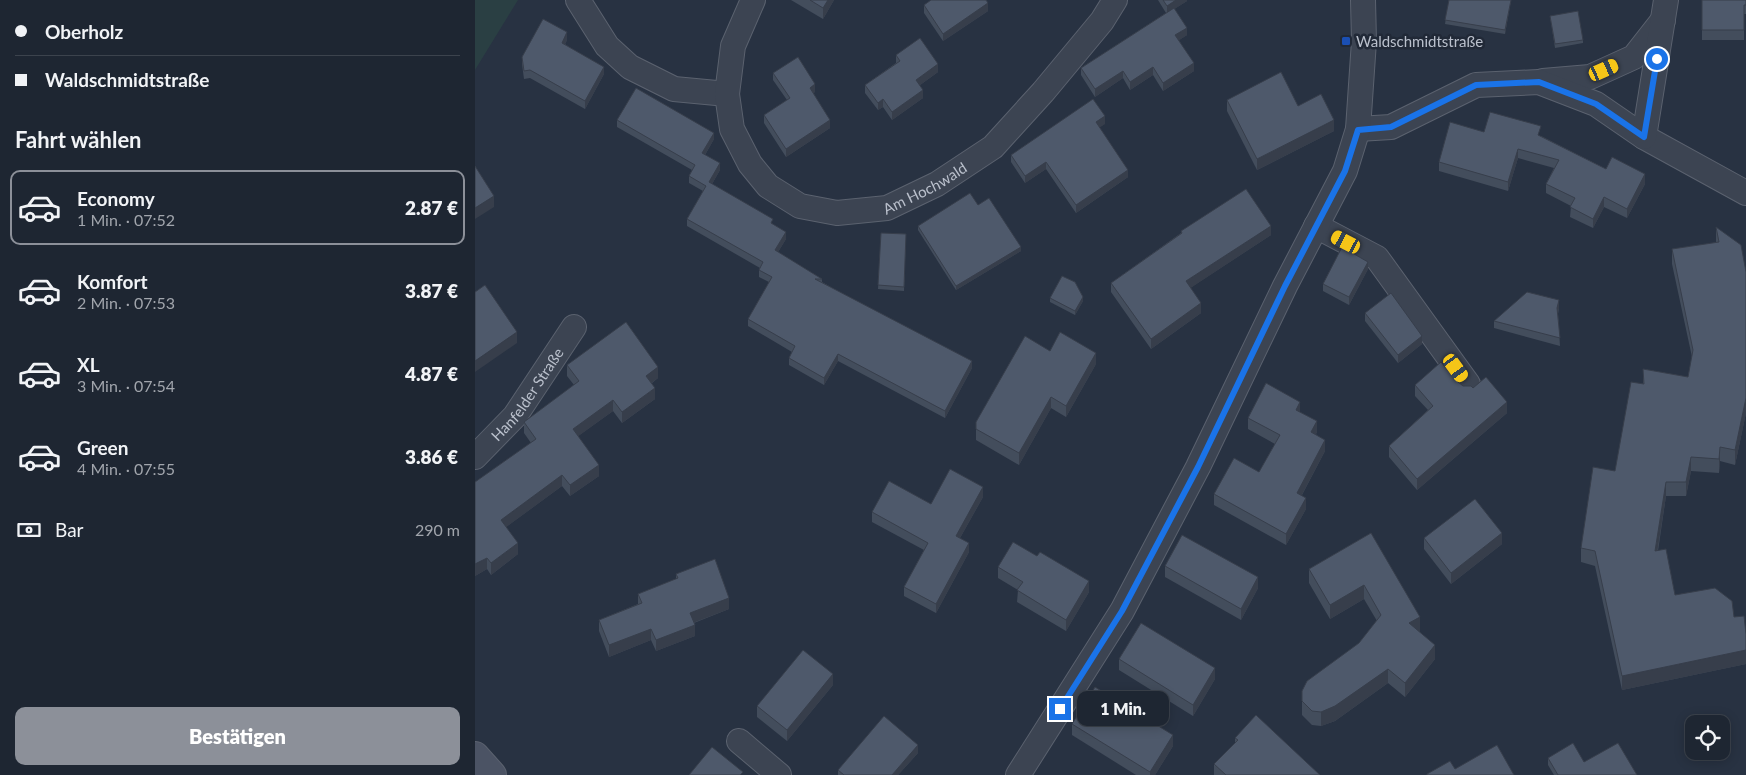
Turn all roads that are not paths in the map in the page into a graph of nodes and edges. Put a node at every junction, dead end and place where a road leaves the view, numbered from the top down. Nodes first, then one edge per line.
1 (577, 0) edge
2 (753, 0) edge
3 (1115, 0) edge
4 (1363, 0) edge
5 (1665, 10) edge
6 (1539, 82) junction
7 (727, 94) junction
8 (1358, 130) junction
9 (1644, 137) junction
10 (1746, 193) edge
11 (1316, 226) junction
12 (574, 327) dead end
13 (1468, 384) edge
14 (475, 457) edge
15 (739, 741) dead end
16 (475, 756) edge
17 (492, 775) edge
18 (779, 775) edge
19 (1018, 775) edge

1 - 7 street
2 - 7 street, Am Hochwald
3 - 7 street, Am Hochwald
4 - 8 street
5 - 6 street
5 - 9 street
6 - 8 street
6 - 9 street
8 - 11 street
9 - 10 street
11 - 13 street
11 - 19 street
12 - 14 street, Hanfelder Straße
15 - 18 street
16 - 17 street

